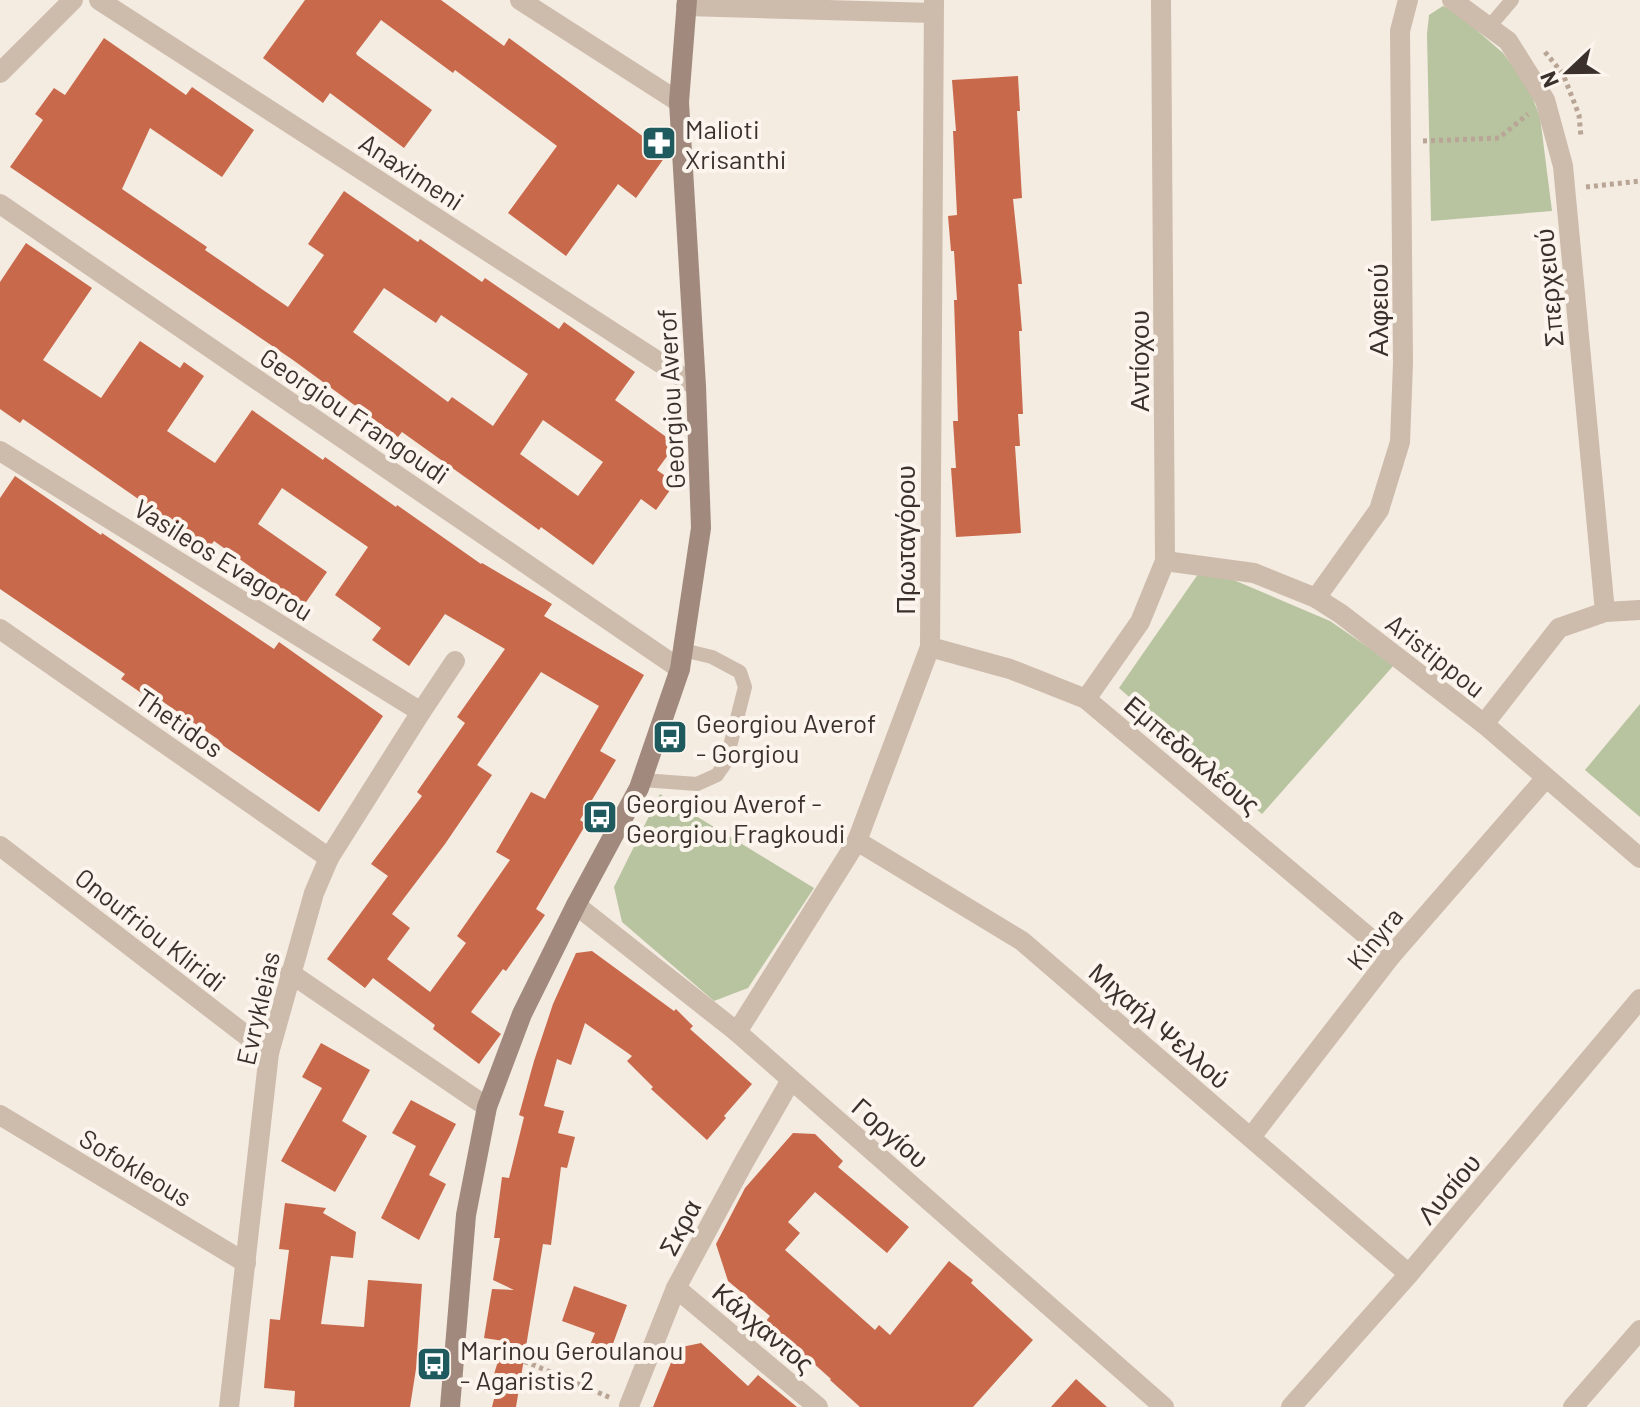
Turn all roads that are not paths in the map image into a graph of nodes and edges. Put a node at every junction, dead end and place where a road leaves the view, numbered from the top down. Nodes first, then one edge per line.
1 (73, 0) edge
2 (99, 0) edge
3 (520, 0) edge
4 (1161, 0) edge
5 (1408, 0) edge
6 (1452, 0) edge
7 (1512, 0) edge
8 (686, 3) edge
9 (933, 6) edge
10 (1489, 27) junction
11 (0, 73) edge
12 (679, 102) junction
13 (0, 204) edge
14 (696, 386) junction
15 (0, 451) edge
16 (1165, 561) junction
17 (1316, 598) junction
18 (1640, 610) edge
19 (1605, 612) junction
20 (0, 629) edge
21 (930, 647) junction
22 (681, 660) junction
23 (455, 661) dead end
24 (1086, 699) junction
25 (421, 712) junction
26 (1484, 724) junction
27 (1545, 779) junction
28 (640, 784) junction
29 (857, 841) junction
30 (0, 846) edge
31 (329, 858) junction
32 (1640, 858) edge
33 (576, 905) junction
34 (1391, 956) junction
35 (290, 973) junction
36 (1640, 999) edge
37 (737, 1032) junction
38 (269, 1053) junction
39 (791, 1080) junction
40 (487, 1107) junction
41 (0, 1115) edge
42 (1251, 1137) junction
43 (246, 1263) junction
44 (1409, 1274) junction
45 (676, 1288) junction
46 (1640, 1330) edge
47 (629, 1406) edge
48 (229, 1407) edge
49 (450, 1407) edge
50 (818, 1407) edge
51 (1164, 1407) edge
52 (1291, 1407) edge
53 (1573, 1407) edge

1 - 11 street
2 - 14 street, Anaximeni
3 - 12 street
4 - 16 street, Αντίοχου
5 - 17 street, Αλφειού
6 - 10 street, Σπερχειού
7 - 10 lane
8 - 9 street
8 - 12 street, Georgiou Averof
9 - 21 street, Πρωταγόρου
10 - 19 street, Σπερχειού
12 - 14 street, Georgiou Averof
13 - 22 street, Georgiou Frangoudi
14 - 22 street, Georgiou Averof
15 - 25 street, Vasileos Evagorou
16 - 17 street, Aristippou
16 - 24 street, Αντίοχου
17 - 26 street, Aristippou
18 - 19 street
19 - 26 street
20 - 31 street, Thetidos
21 - 24 street, Εμπεδοκλέους
21 - 29 street, Πρωταγόρου
22 - 28 street, Georgiou Averof
22 - 28 lane
23 - 25 street, Evrykleias
24 - 34 street, Εμπεδοκλέους
25 - 31 street, Evrykleias
26 - 27 street, Aristippou
27 - 32 street, Aristippou
27 - 34 street, Kinyra
28 - 33 street, Georgiou Averof
29 - 37 street, Πρωταγόρου
29 - 42 street, Μιχαήλ Ψελλού
30 - 38 street, Onoufriou Kliridi
31 - 35 street, Evrykleias
33 - 37 street, Γοργίου
33 - 40 street, Georgiou Averof
34 - 42 street, Kinyra
35 - 38 street, Evrykleias
35 - 40 street
36 - 44 street, Λυσίου
37 - 39 street, Γοργίου
38 - 43 street, Evrykleias
39 - 45 street, Σκρα
39 - 51 street, Γοργίου
40 - 49 street, Georgiou Averof
41 - 43 street, Sofokleous
42 - 44 street, Μιχαήλ Ψελλού
43 - 48 street, Evrykleias
44 - 52 street, Λυσίου
45 - 47 street, Σκρα
45 - 50 street, Κάλχαντος
46 - 53 street

